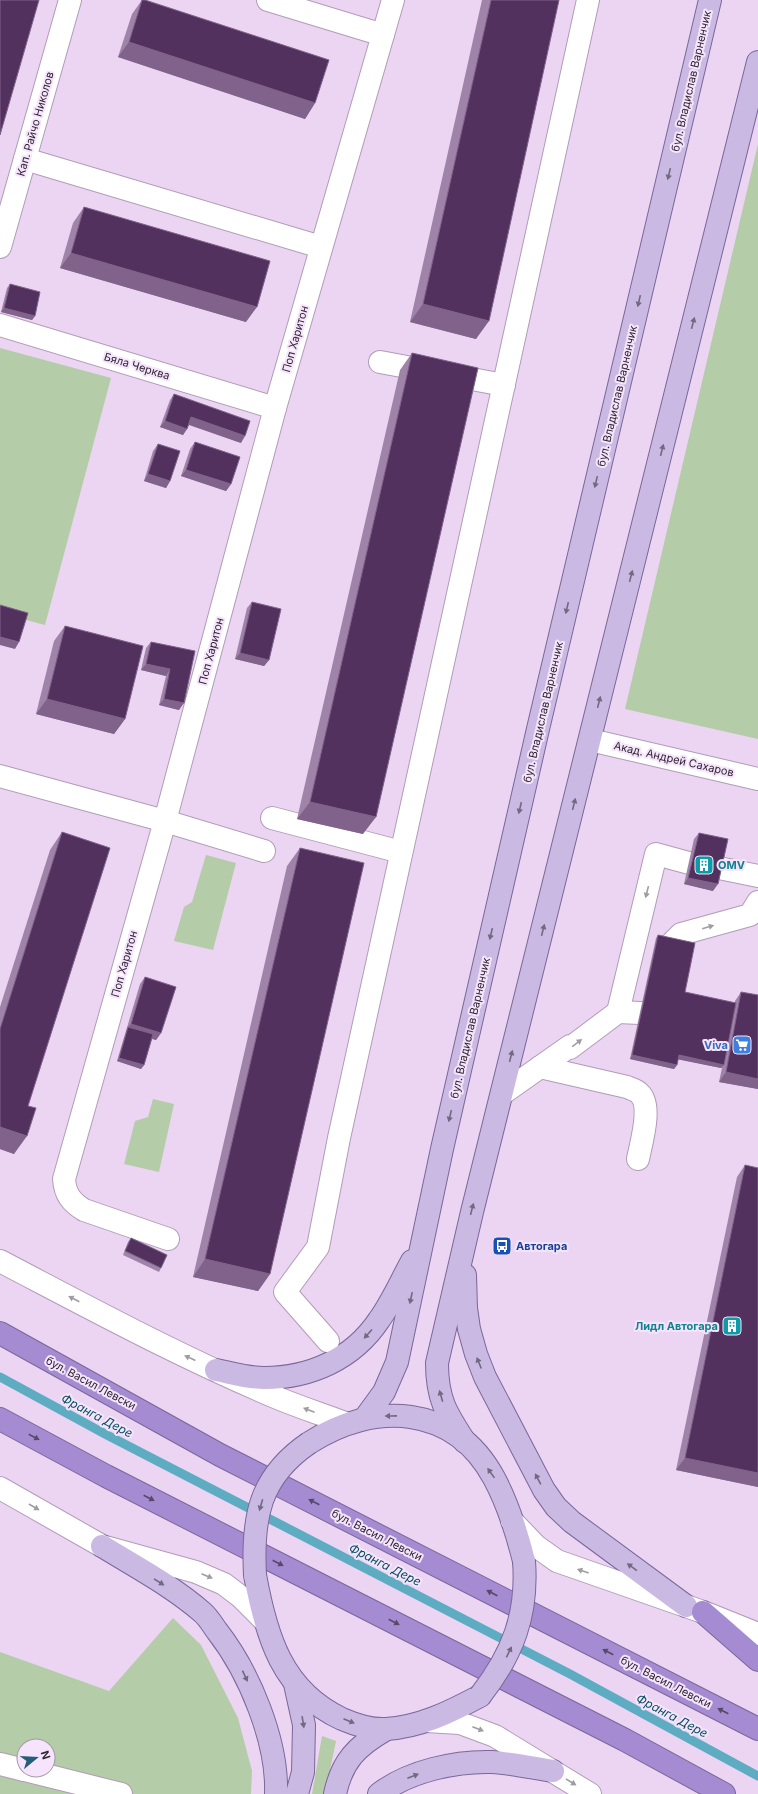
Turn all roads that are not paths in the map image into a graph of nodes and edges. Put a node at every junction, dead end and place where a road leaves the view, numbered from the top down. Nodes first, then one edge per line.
1 (70, 0) edge
2 (268, 0) edge
3 (393, 0) edge
4 (588, 0) edge
5 (710, 0) edge
6 (382, 35) junction
7 (758, 62) edge
8 (25, 159) junction
9 (0, 247) edge
10 (321, 247) junction
11 (0, 325) edge
12 (380, 362) dead end
13 (504, 385) junction
14 (275, 408) junction
15 (590, 740) junction
16 (0, 776) edge
17 (758, 779) edge
18 (272, 818) dead end
19 (165, 821) junction
20 (264, 851) dead end
21 (401, 852) junction
22 (689, 863) dead end
23 (719, 868) edge
24 (758, 876) edge
25 (758, 902) edge
26 (673, 942) edge
27 (618, 1012) junction
28 (640, 1013) edge
29 (540, 1067) junction
30 (502, 1094) junction
31 (638, 1159) dead end
32 (168, 1239) dead end
33 (423, 1241) junction
34 (464, 1247) junction
35 (0, 1261) edge
36 (0, 1333) edge
37 (328, 1341) dead end
38 (216, 1370) junction
39 (0, 1419) edge
40 (355, 1421) junction
41 (465, 1442) junction
42 (0, 1488) edge
43 (512, 1521) junction
44 (102, 1546) junction
45 (695, 1609) junction
46 (264, 1620) junction
47 (758, 1634) edge
48 (758, 1660) edge
49 (295, 1684) junction
50 (426, 1721) junction
51 (758, 1729) edge
52 (385, 1730) junction
53 (0, 1764) edge
54 (16, 1768) edge
55 (553, 1771) junction
56 (56, 1778) edge
57 (121, 1794) edge
58 (276, 1794) edge
59 (297, 1794) edge
60 (335, 1794) edge
61 (379, 1794) edge
62 (590, 1794) edge
63 (724, 1794) edge

1 - 8 street, Кап. Райчо Николов
2 - 6 street
3 - 6 street, Поп Харитон
4 - 13 street
5 -> 33 main road, бул. Владислав Варненчик
6 - 10 street, Поп Харитон
15 -> 7 main road
8 - 9 street, Кап. Райчо Николов
8 - 10 street
10 - 14 street, Поп Харитон
11 - 14 street, Бяла Черква
12 - 13 street
13 - 21 street
14 - 19 street, Поп Харитон
15 - 17 street, Акад. Андрей Сахаров
30 -> 15 main road
16 - 19 street
18 - 21 street
19 - 20 street
19 - 32 street, Поп Харитон
21 - 37 street
22 -> 27 street
23 - 24 street
26 -> 25 street
27 - 28 street
29 -> 27 street
29 - 30 street
29 - 31 street
34 -> 30 main road
33 -> 38 main road
33 -> 40 main road, бул. Владислав Варненчик
41 -> 34 main road
45 -> 34 main road
38 -> 35 street
51 -> 36 highway, бул. Васил Левски
40 -> 38 street
39 -> 63 highway
41 -> 40 main road
40 -> 46 main road, bridge
43 -> 41 main road
42 -> 44 street
45 -> 43 street
50 -> 43 main road, bridge
44 -> 46 street
44 -> 58 main road
45 - 47 street
45 - 48 highway
46 - 49 main road
49 -> 52 main road
49 -> 59 main road
50 - 52 main road
50 -> 55 street
52 - 60 main road
53 - 54 street
61 -> 55 main road
55 -> 62 street
56 - 57 street

